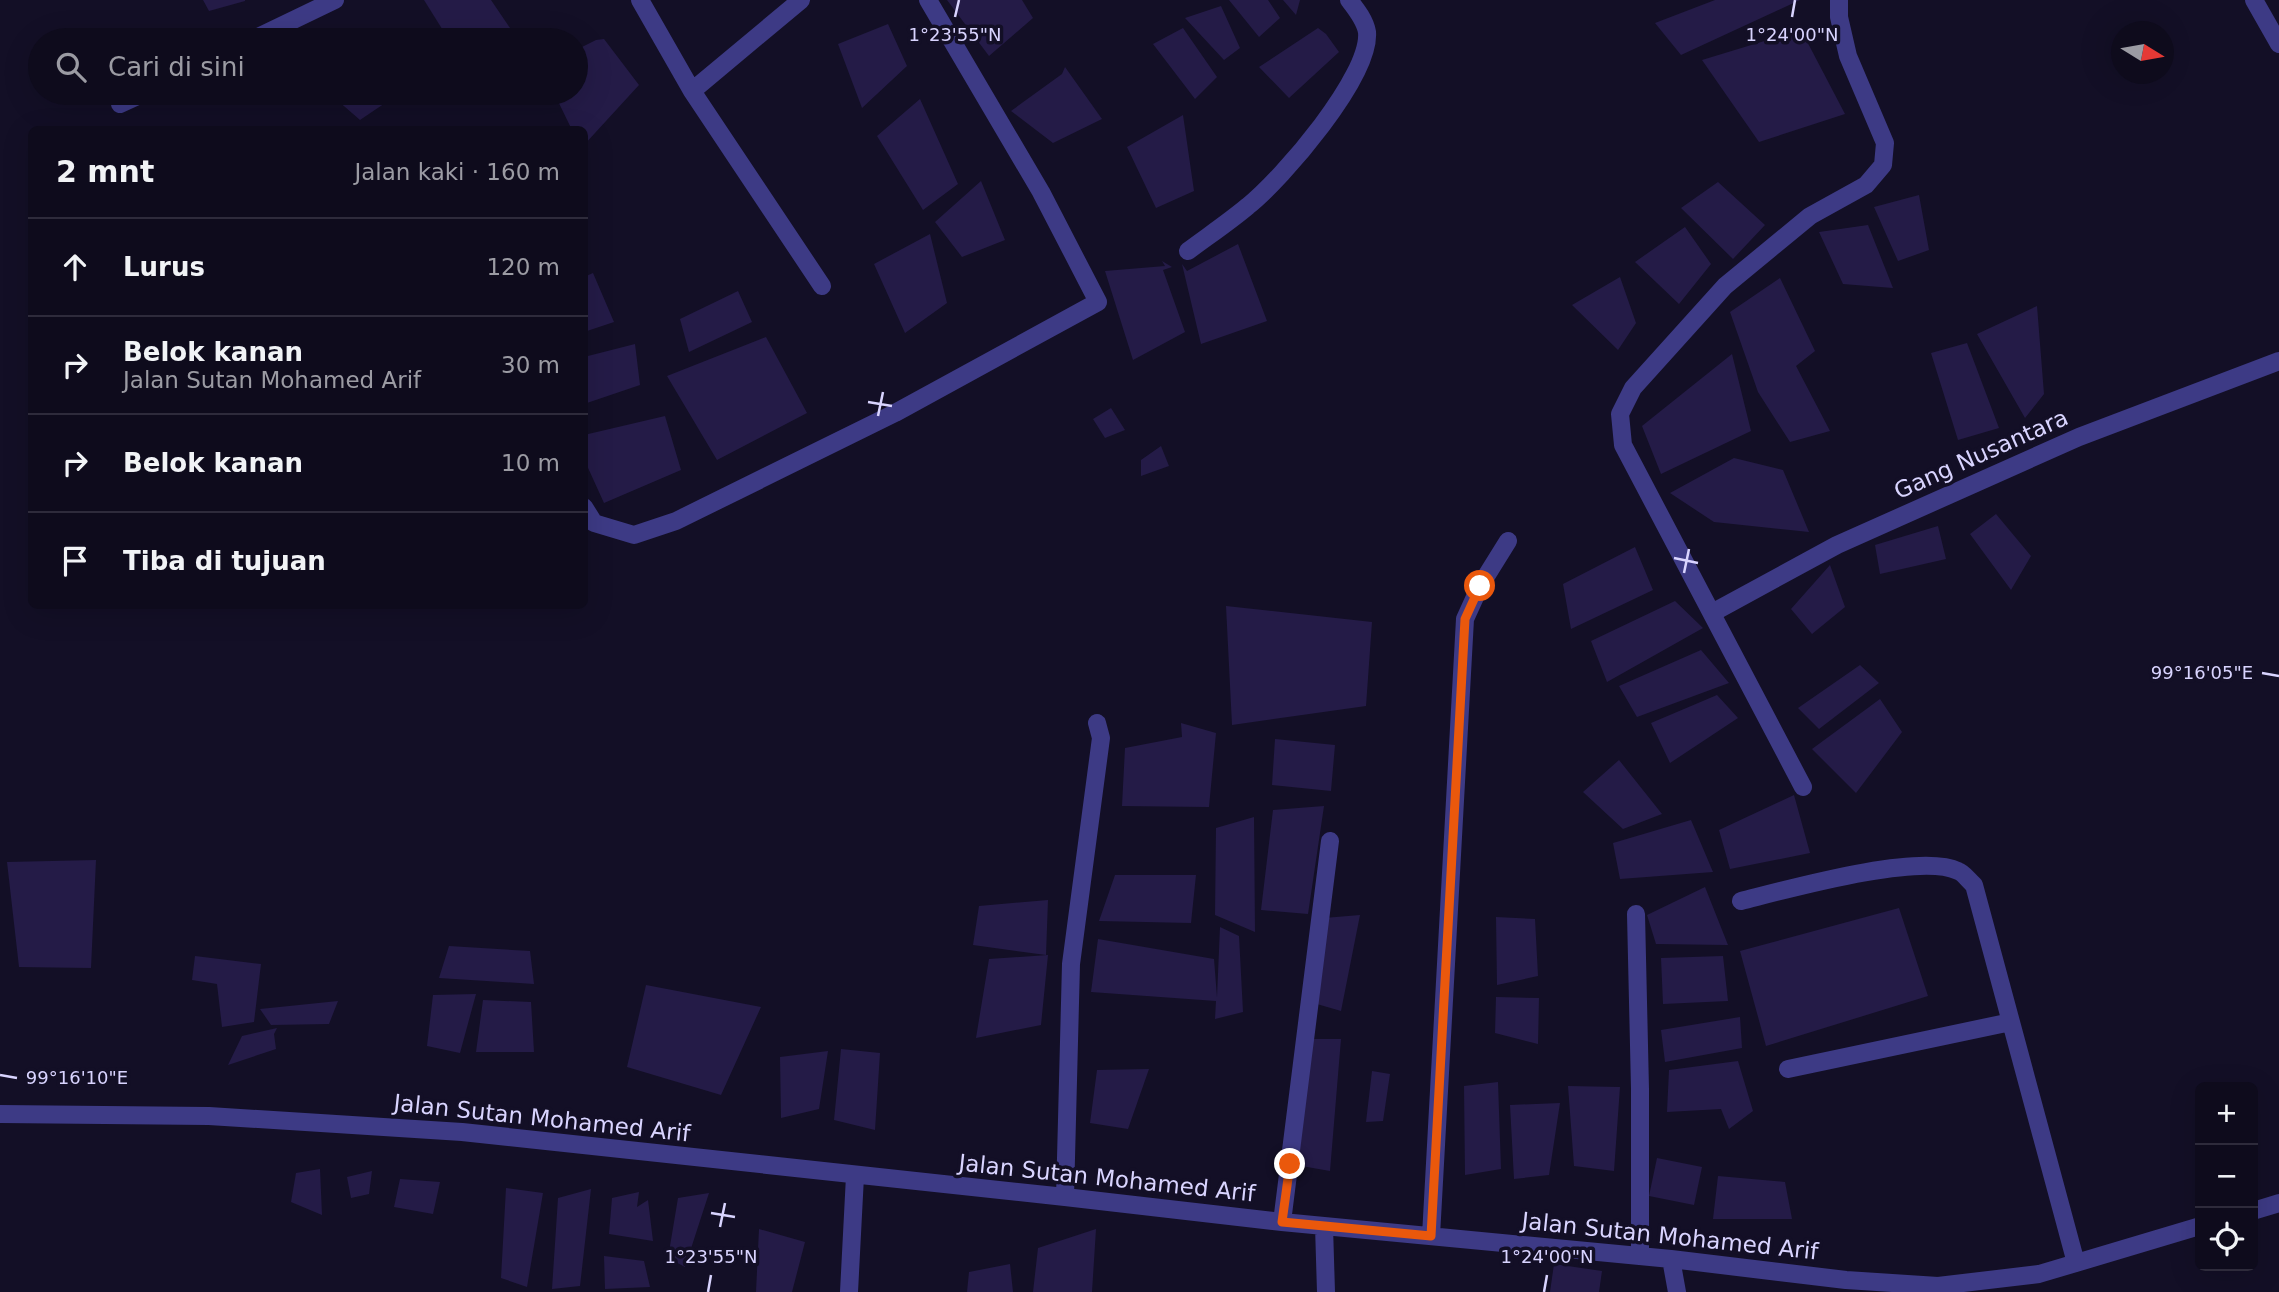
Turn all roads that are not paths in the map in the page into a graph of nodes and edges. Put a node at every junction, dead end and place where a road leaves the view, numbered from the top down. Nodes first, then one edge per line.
1 (335, 0) edge
2 (640, 0) edge
3 (801, 0) edge
4 (928, 0) edge
5 (1349, 0) edge
6 (1839, 0) edge
7 (2255, 0) edge
8 (277, 28) edge
9 (2279, 44) edge
10 (692, 91) junction
11 (1188, 251) dead end
12 (822, 286) dead end
13 (2279, 361) edge
14 (588, 513) edge
15 (1508, 541) dead end
16 (1712, 613) junction
17 (1097, 723) dead end
18 (1803, 787) dead end
19 (1330, 841) dead end
20 (1741, 901) dead end
21 (1636, 914) dead end
22 (2011, 1022) junction
23 (1788, 1069) dead end
24 (0, 1114) edge
25 (855, 1176) junction
26 (1065, 1196) junction
27 (2279, 1203) edge
28 (2258, 1209) edge
29 (1282, 1222) junction
30 (1324, 1226) junction
31 (2195, 1228) edge
32 (1431, 1236) junction
33 (1640, 1256) junction
34 (1671, 1259) junction
35 (2076, 1263) junction
36 (849, 1292) edge
37 (1326, 1292) edge
38 (1677, 1292) edge

1 - 8 street
2 - 10 street
3 - 10 street
4 - 14 street
5 - 11 street
6 - 16 street
7 - 9 street
10 - 12 street
13 - 16 street, Gang Nusantara
15 - 32 street
16 - 18 street
17 - 26 street
19 - 29 street
20 - 22 street
21 - 33 street
22 - 23 street
22 - 35 street
24 - 25 street, Jalan Sutan Mohamed Arif
25 - 26 street, Jalan Sutan Mohamed Arif
25 - 36 street
26 - 29 street, Jalan Sutan Mohamed Arif
27 - 28 street
29 - 30 street, Jalan Sutan Mohamed Arif
30 - 32 street, Jalan Sutan Mohamed Arif
30 - 37 street
31 - 35 street, Jalan Sutan Mohamed Arif
32 - 33 street, Jalan Sutan Mohamed Arif
33 - 34 street, Jalan Sutan Mohamed Arif
34 - 35 street, Jalan Sutan Mohamed Arif
34 - 38 street

